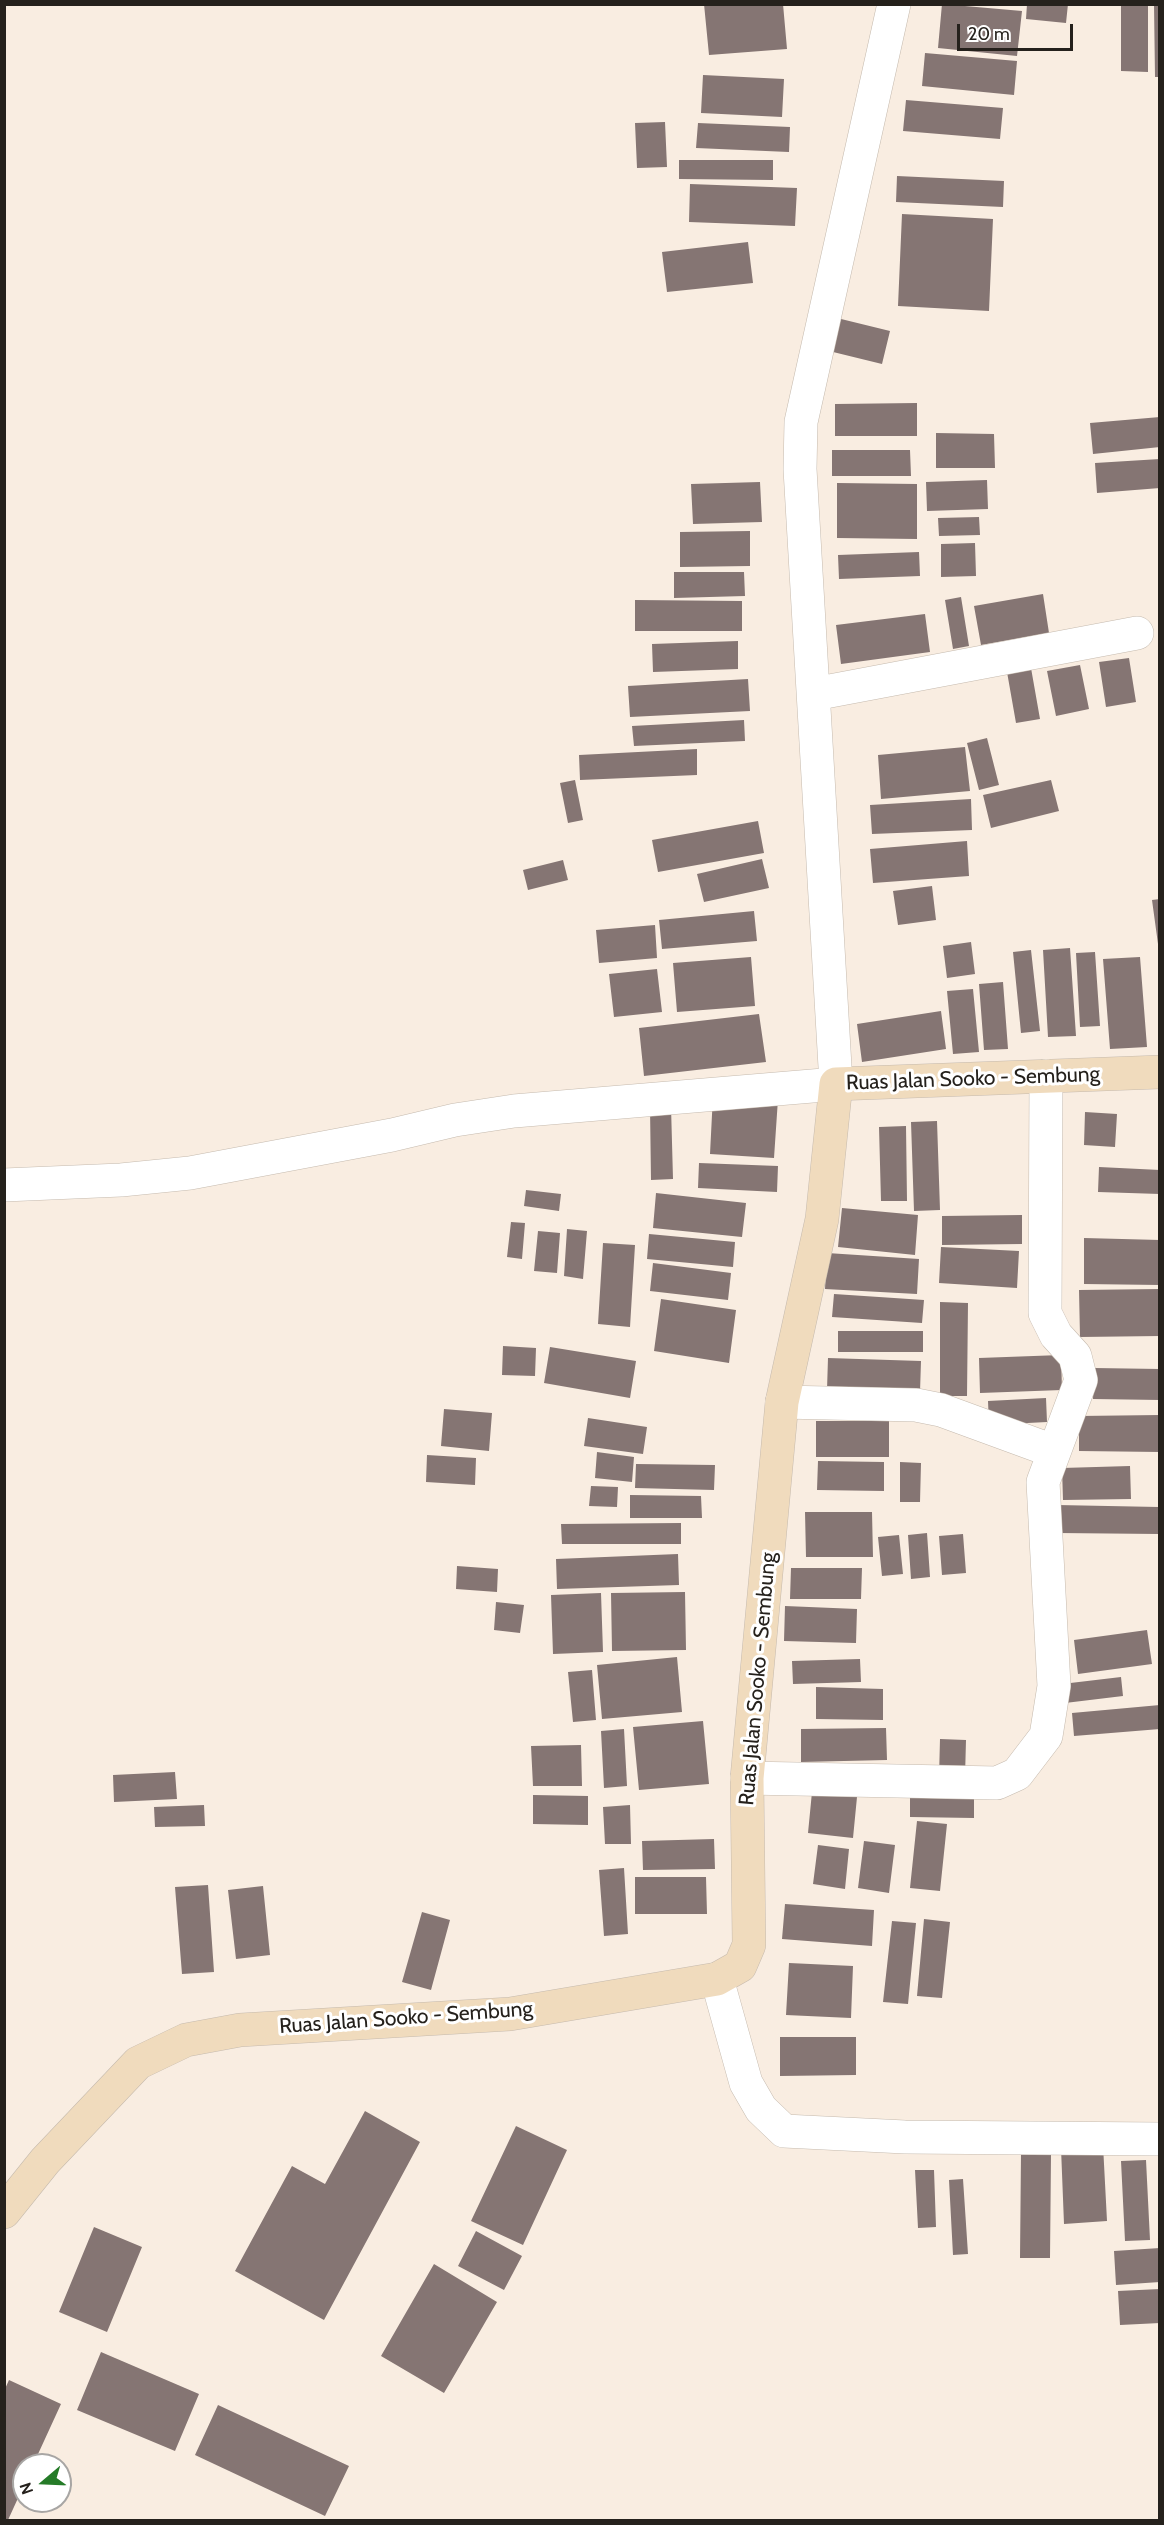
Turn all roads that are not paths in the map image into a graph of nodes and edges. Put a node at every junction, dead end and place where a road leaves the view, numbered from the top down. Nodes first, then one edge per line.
1 (894, 4) edge
2 (1137, 633) dead end
3 (814, 694) junction
4 (1160, 1072) edge
5 (1046, 1076) junction
6 (836, 1084) junction
7 (4, 1185) edge
8 (782, 1402) junction
9 (1053, 1451) junction
10 (747, 1778) junction
11 (717, 1979) junction
12 (1160, 2139) edge
13 (4, 2212) edge

1 - 3 street
2 - 3 street
3 - 6 street
4 - 5 main road, Ruas Jalan Sooko - Sembung
5 - 6 main road, Ruas Jalan Sooko - Sembung
5 - 9 street
6 - 7 street
6 - 8 main road, Ruas Jalan Sooko - Sembung
8 - 9 street
8 - 10 main road, Ruas Jalan Sooko - Sembung
9 - 10 street
10 - 11 main road, Ruas Jalan Sooko - Sembung
11 - 12 street
11 - 13 main road, Ruas Jalan Sooko - Sembung

